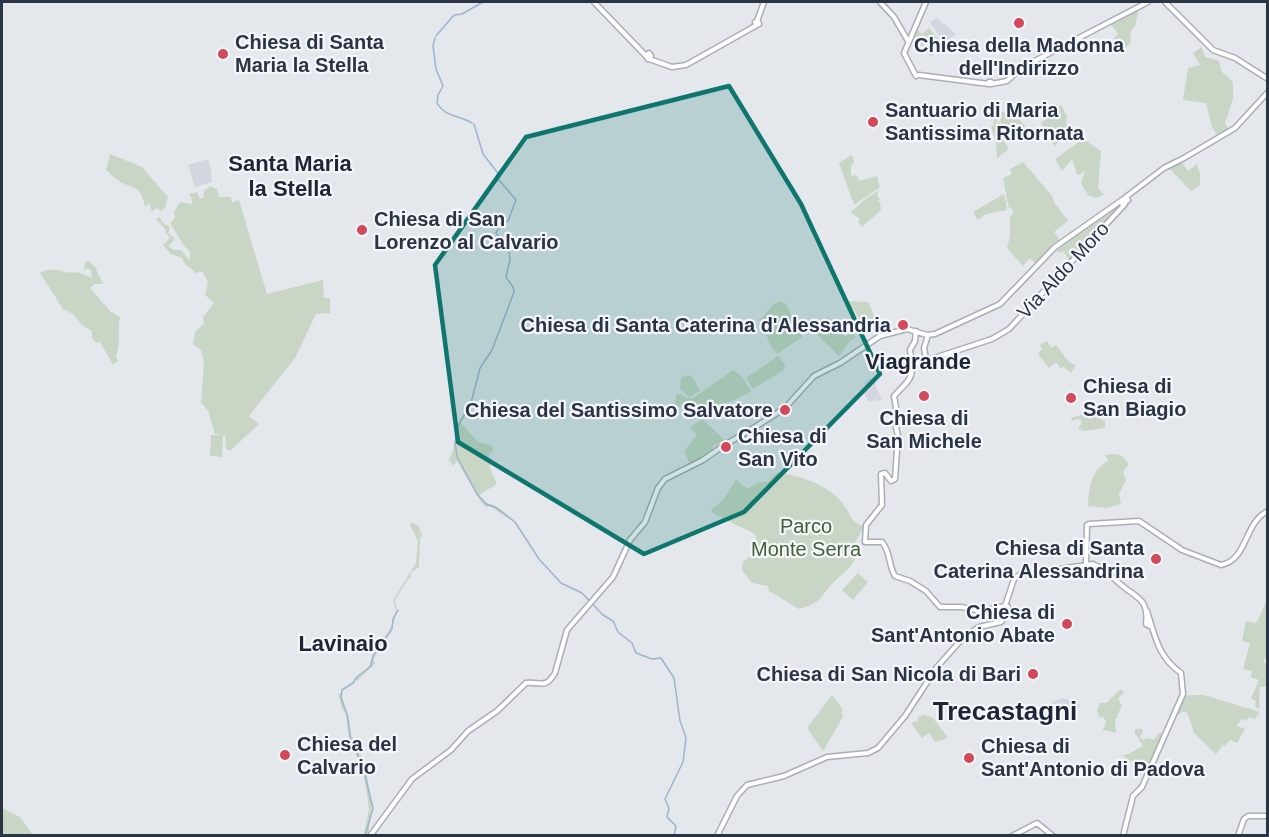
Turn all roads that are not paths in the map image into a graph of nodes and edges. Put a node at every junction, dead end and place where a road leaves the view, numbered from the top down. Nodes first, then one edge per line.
1 (594, 2) edge
2 (764, 2) edge
3 (880, 2) edge
4 (926, 2) edge
5 (1147, 2) edge
6 (1165, 2) edge
7 (909, 41) junction
8 (1268, 79) edge
9 (1268, 92) edge
10 (1124, 201) junction
11 (916, 331) junction
12 (928, 335) junction
13 (926, 360) junction
14 (912, 362) junction
15 (1268, 511) edge
16 (1085, 564) junction
17 (1005, 607) junction
18 (1147, 611) junction
19 (1152, 631) junction
20 (1268, 816) edge
21 (718, 834) edge
22 (370, 836) edge
23 (1012, 836) edge
24 (1053, 836) edge
25 (1123, 836) edge
26 (1238, 836) edge

1 - 2 main road
3 - 7 main road
4 - 7 main road
5 - 7 main road
6 - 8 main road
9 - 10 main road
10 - 12 main road
10 - 13 main road, Via Aldo Moro
11 - 12 main road
11 - 14 main road
11 - 22 main road
12 - 13 main road
13 - 14 main road
14 - 17 main road
15 - 16 main road
16 - 17 main road
16 - 18 main road
17 - 21 main road
18 - 19 main road
18 - 19 main road
19 - 25 main road
20 - 26 main road
23 - 24 main road

